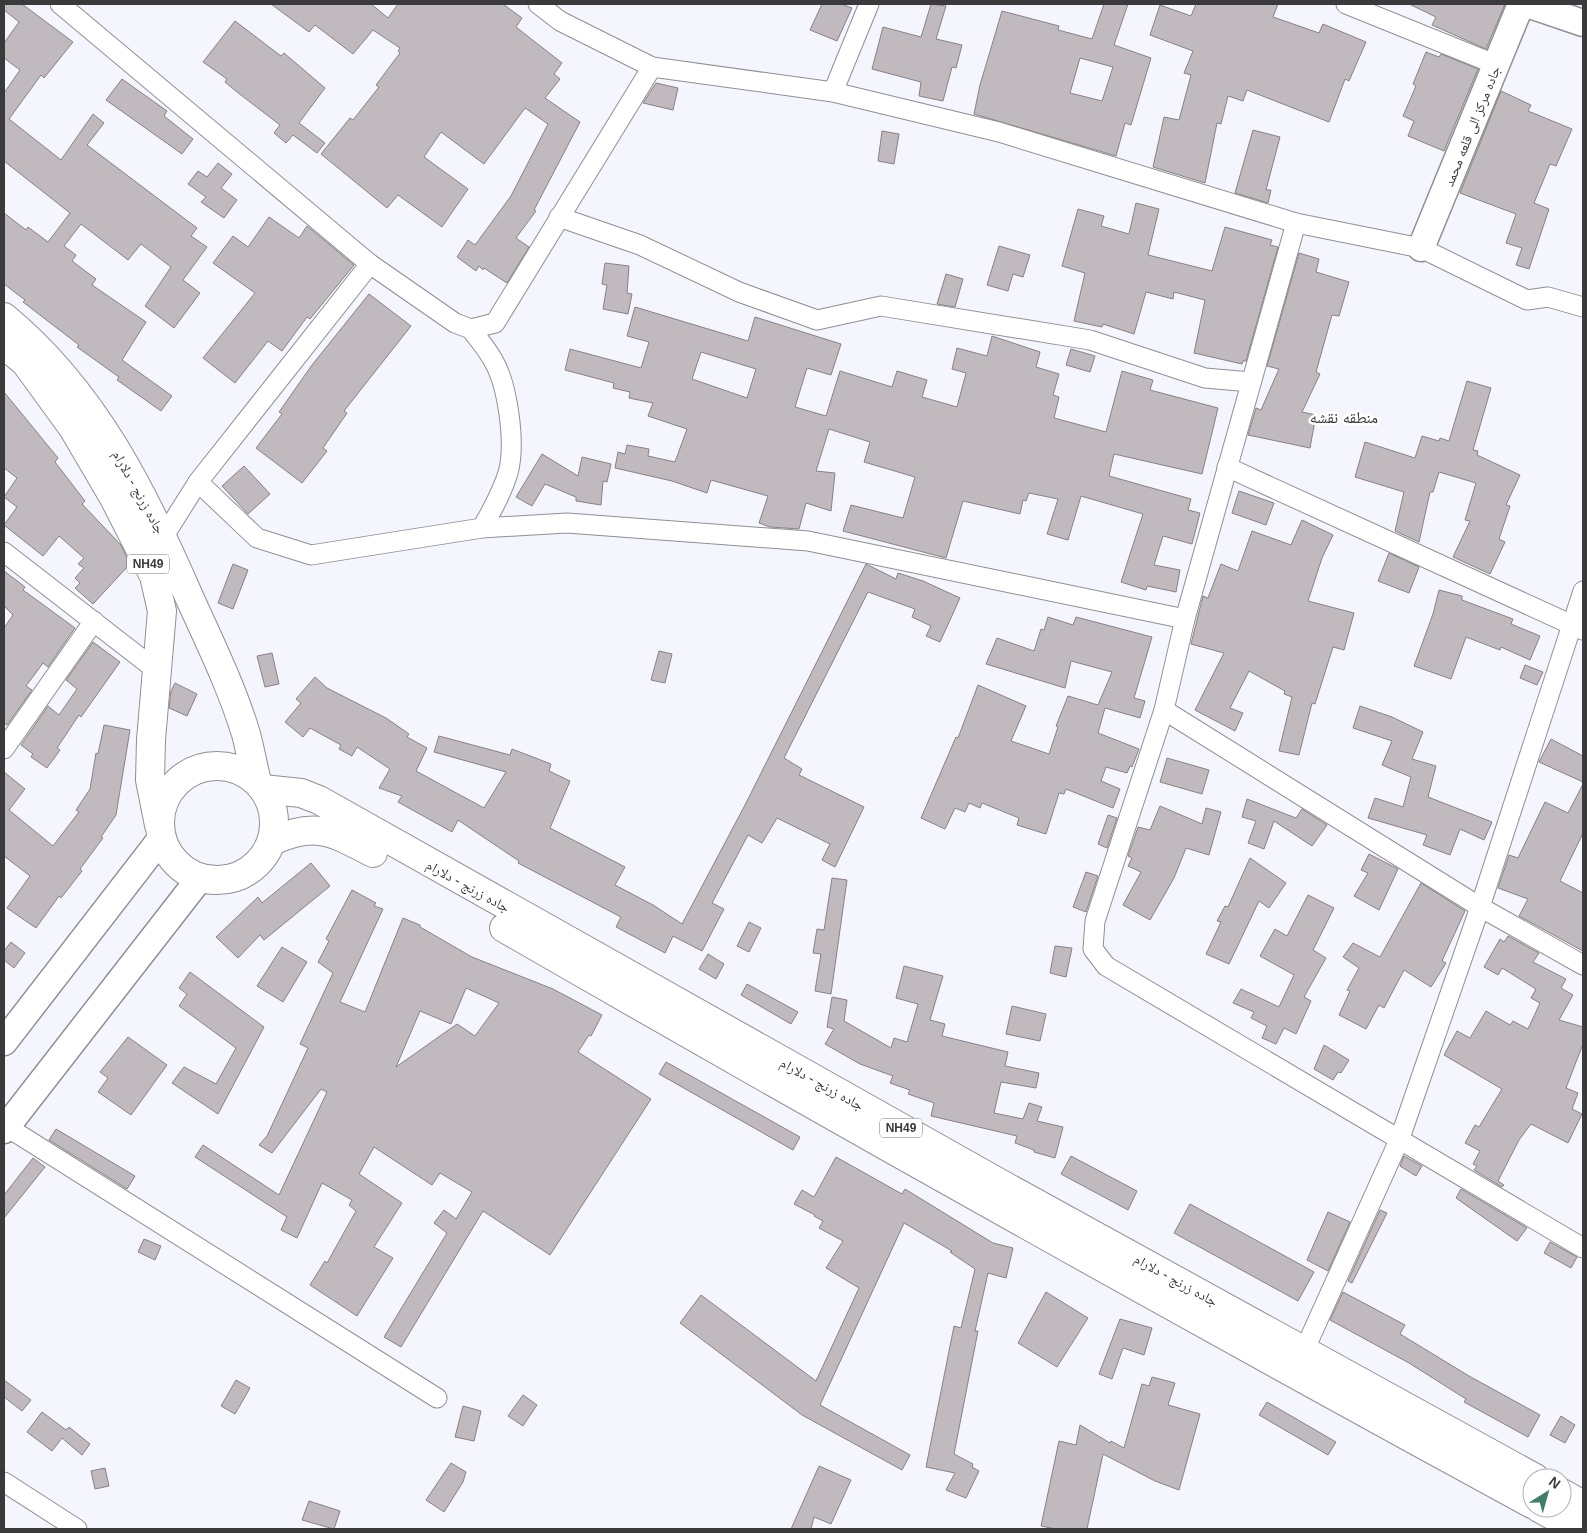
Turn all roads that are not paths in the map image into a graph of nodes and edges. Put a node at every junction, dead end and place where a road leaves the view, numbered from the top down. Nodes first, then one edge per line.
1 (60, 4) edge
2 (538, 4) edge
3 (869, 4) edge
4 (1346, 4) edge
5 (1521, 4) edge
6 (1527, 4) edge
7 (1583, 23) edge
8 (1497, 65) junction
9 (652, 67) junction
10 (833, 92) junction
11 (559, 217) junction
12 (1296, 223) junction
13 (1421, 248) junction
14 (370, 264) junction
15 (1583, 307) edge
16 (4, 317) edge
17 (471, 329) junction
18 (4, 344) edge
19 (1251, 382) junction
20 (1227, 467) junction
21 (198, 482) junction
22 (482, 528) junction
23 (164, 536) junction
24 (4, 552) edge
25 (1583, 591) edge
26 (1185, 619) junction
27 (94, 621) junction
28 (1578, 628) edge
29 (156, 670) junction
30 (1164, 710) junction
31 (4, 749) edge
32 (260, 785) junction
33 (160, 833) junction
34 (272, 841) junction
35 (200, 878) junction
36 (1480, 907) junction
37 (1583, 965) edge
38 (4, 1042) edge
39 (5, 1128) edge
40 (1400, 1138) junction
41 (1583, 1248) edge
42 (1305, 1350) junction
43 (1292, 1374) junction
44 (437, 1398) dead end
45 (1522, 1471) edge
46 (4, 1482) edge
47 (1522, 1499) edge
48 (1572, 1499) edge
49 (1583, 1505) edge
50 (1558, 1518) edge
51 (78, 1529) edge
52 (1578, 1529) edge

1 - 14 street
2 - 9 street
3 - 10 street
4 - 8 street
5 - 8 main road, جاده مرکز الی قلعه محمد
6 - 7 main road
8 - 13 main road, جاده مرکز الی قلعه محمد
9 - 10 street
9 - 11 street
10 - 12 street
11 - 17 street
11 - 19 street
12 - 13 street
12 - 19 street
13 - 15 street
14 - 17 street
14 - 21 street
16 - 23 highway, جاده زرنج - دلارام / NH49
17 - 22 street
18 - 29 highway, جاده زرنج - دلارام / NH49
19 - 20 street
20 - 26 street
20 - 28 street
21 - 22 street
21 - 23 street
22 - 26 street
23 - 32 highway, جاده زرنج - دلارام / NH49
24 - 27 street
25 - 28 street
26 - 30 street
27 - 29 street
27 - 31 street
28 - 36 street
29 - 33 highway, جاده زرنج - دلارام / NH49
30 - 36 street
30 - 40 street
32 - 33 highway, NH49
32 - 34 highway, NH49
32 - 42 highway, جاده زرنج - دلارام / NH49
33 - 35 highway, NH49
33 - 38 main road
34 - 35 highway, NH49
34 - 43 highway, جاده زرنج - دلارام / NH49
35 - 39 main road
36 - 37 street
36 - 40 street
39 - 44 street
40 - 41 street
40 - 42 street
42 - 43 street
42 - 45 highway, جاده زرنج - دلارام / NH49
43 - 47 highway, جاده زرنج - دلارام / NH49
46 - 51 street
48 - 49 highway
50 - 52 highway

